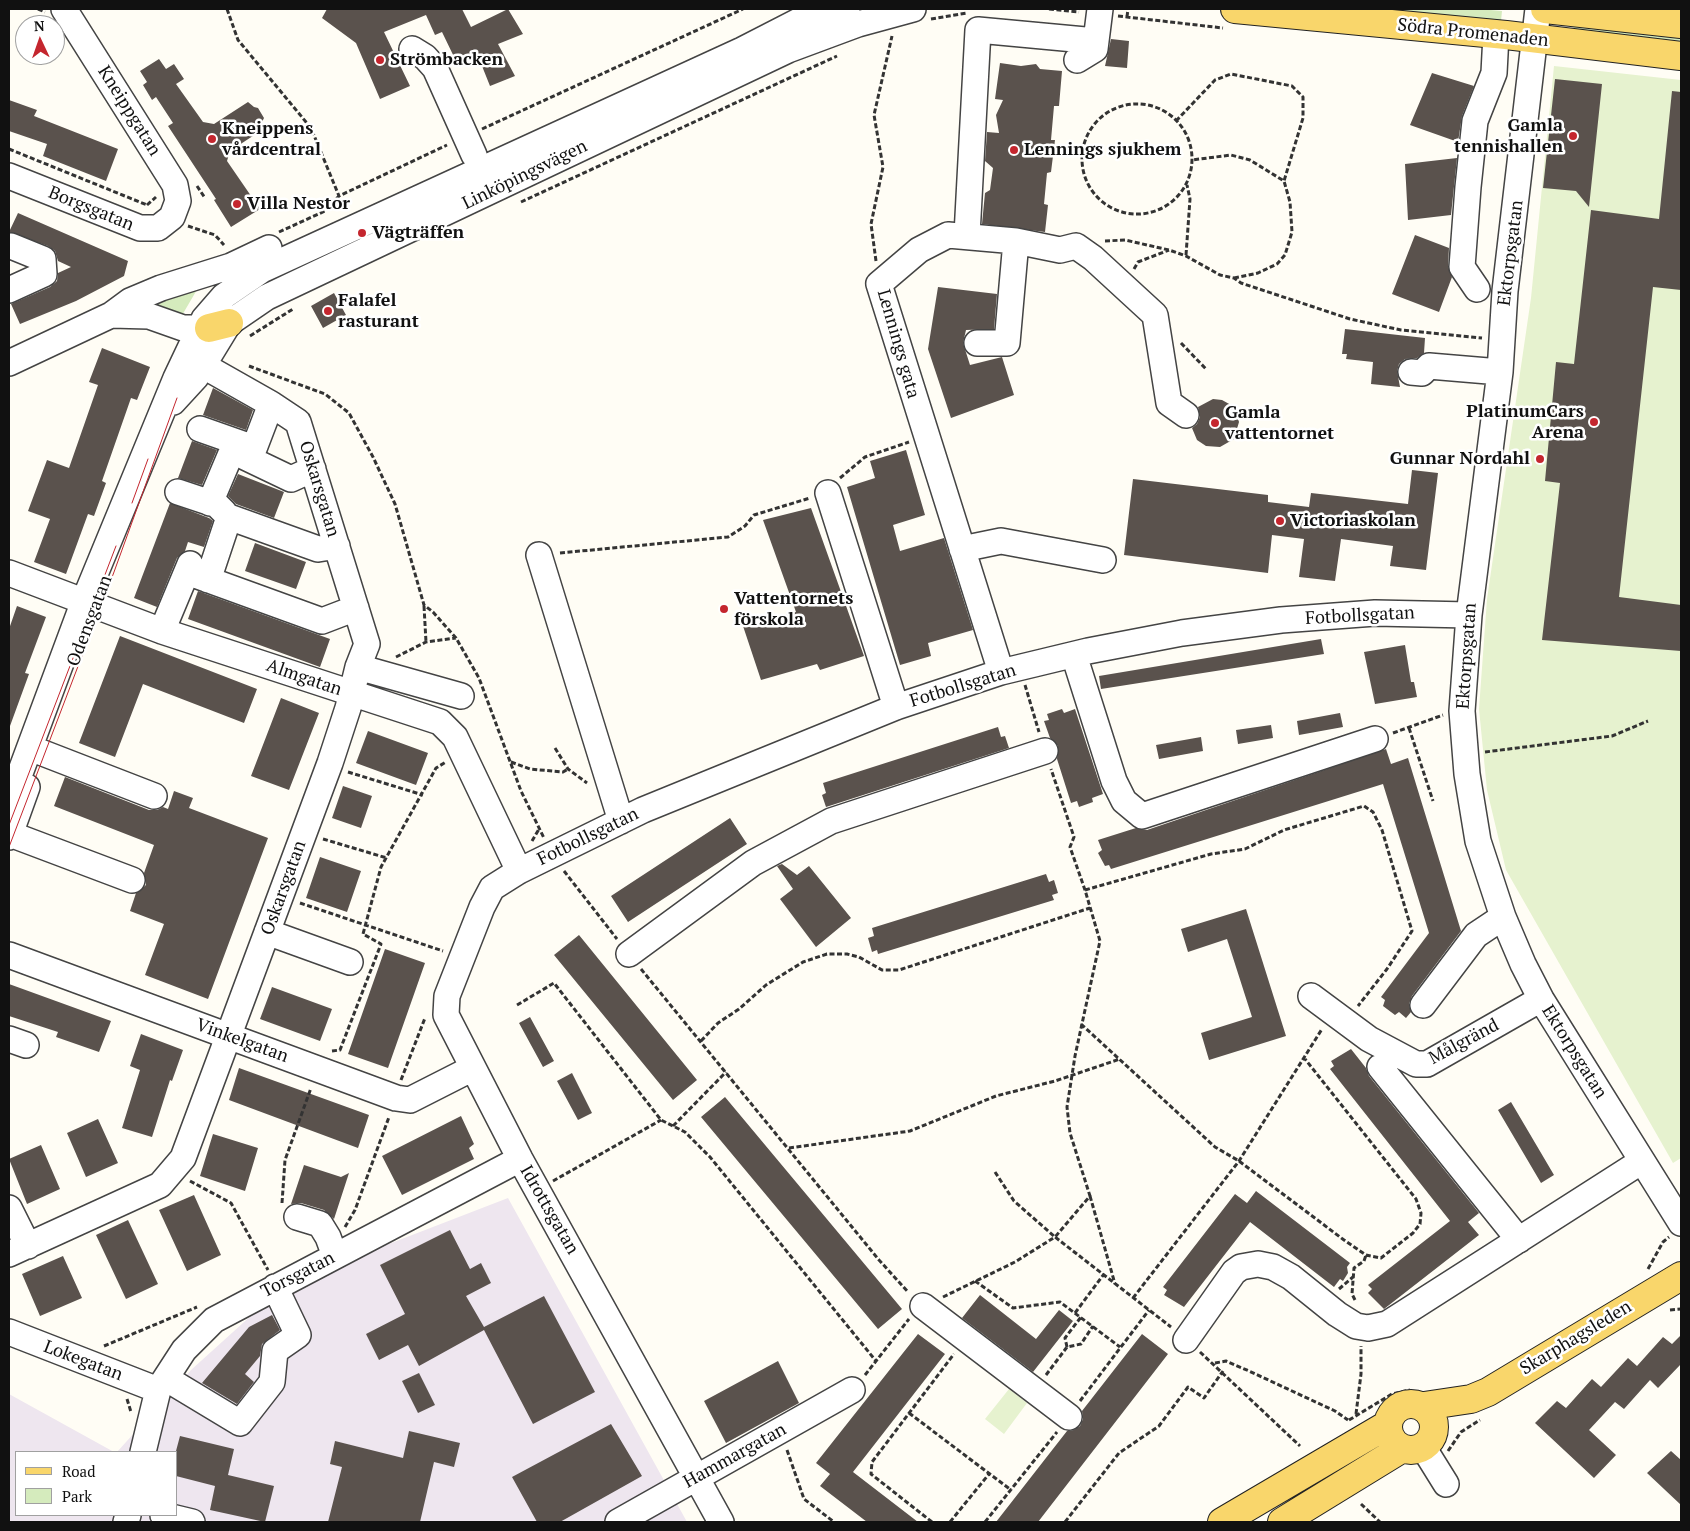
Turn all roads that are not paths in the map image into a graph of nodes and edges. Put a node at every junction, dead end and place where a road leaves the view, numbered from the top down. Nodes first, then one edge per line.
1 (64, 9) edge
2 (800, 9) edge
3 (822, 9) edge
4 (847, 9) edge
5 (1100, 9) edge
6 (1235, 9) edge
7 (1538, 9) edge
8 (1545, 9) edge
9 (918, 15) edge
10 (1670, 18) edge
11 (1496, 34) junction
12 (1535, 38) junction
13 (1096, 41) junction
14 (412, 49) dead end
15 (1681, 56) edge
16 (1077, 60) dead end
17 (470, 146) junction
18 (9, 176) edge
19 (172, 217) joint
20 (967, 235) junction
21 (1016, 240) junction
22 (11, 246) dead end
23 (227, 260) junction
24 (9, 290) edge
25 (1477, 290) dead end
26 (111, 315) junction
27 (212, 330) junction
28 (977, 343) dead end
29 (9, 363) edge
30 (196, 365) junction
31 (1411, 372) dead end
32 (1500, 372) junction
33 (173, 400) junction
34 (271, 404) junction
35 (1186, 416) dead end
36 (200, 429) dead end
37 (250, 452) junction
38 (313, 469) junction
39 (178, 492) dead end
40 (828, 493) road end
41 (219, 510) junction
42 (337, 546) junction
43 (962, 549) junction
44 (539, 555) road end
45 (1103, 560) dead end
46 (195, 572) junction
47 (9, 573) edge
48 (90, 604) junction
49 (356, 608) junction
50 (1469, 615) junction
51 (162, 631) junction
52 (1074, 655) junction
53 (366, 668) junction
54 (1010, 670) junction
55 (351, 694) junction
56 (461, 696) dead end
57 (896, 707) junction
58 (1375, 739) road end
59 (35, 750) junction
60 (1045, 751) road end
61 (154, 796) dead end
62 (9, 803) edge
63 (621, 820) junction
64 (9, 835) edge
65 (519, 871) junction
66 (132, 880) dead end
67 (492, 888) joint
68 (1503, 917) junction
69 (267, 932) junction
70 (629, 954) road end
71 (9, 955) edge
72 (350, 962) dead end
73 (1311, 996) dead end
74 (1541, 999) junction
75 (1423, 1005) dead end
76 (229, 1036) junction
77 (1380, 1067) dead end
78 (473, 1068) junction
79 (520, 1160) junction
80 (1642, 1161) junction
81 (9, 1208) edge
82 (297, 1217) road end
83 (1676, 1229) edge
84 (1519, 1240) junction
85 (332, 1246) junction
86 (18, 1250) edge
87 (269, 1274) junction
88 (1681, 1276) edge
89 (923, 1306) road end
90 (9, 1332) edge
91 (1186, 1340) road end
92 (162, 1384) junction
93 (852, 1390) road end
94 (1069, 1417) road end
95 (1419, 1424) junction
96 (1387, 1425) junction
97 (143, 1451) edge
98 (696, 1477) junction
99 (1446, 1484) dead end
100 (167, 1516) edge
101 (192, 1522) edge
102 (618, 1522) edge
103 (721, 1522) edge
104 (1222, 1522) edge
105 (1282, 1522) edge

1 - 19 street, Kneippgatan
2 - 17 street, Linköpingsvägen
3 - 23 street
4 - 27 street
5 - 13 street
6 - 11 main road, Södra Promenaden
7 - 12 street, Ektorpsgatan
8 - 10 main road, Södra Promenaden
9 - 27 street, Linköpingsvägen
11 - 12 main road, Södra Promenaden
11 - 25 street
12 - 15 main road, Södra Promenaden
12 - 32 street, Ektorpsgatan
13 - 16 street
13 - 20 street
14 - 17 street
17 - 23 street, Linköpingsvägen
18 - 19 street, Borgsgatan
20 - 21 street, Lennings gata
20 - 43 street, Lennings gata
21 - 28 street
21 - 35 street, Lennings gata
22 - 24 street
23 - 26 street, Linköpingsvägen
23 - 27 street, Odensgatan
26 - 27 street, Linköpingsvägen
26 - 29 street, Linköpingsvägen
27 - 30 street, Odensgatan
27 - 33 street, Odensgatan
30 - 33 street, Odensgatan
30 - 34 street
31 - 32 street
32 - 50 street, Ektorpsgatan
33 - 48 street, Odensgatan
34 - 37 street
34 - 38 street, Oskarsgatan
36 - 37 street
37 - 38 street
37 - 41 street
38 - 42 street, Oskarsgatan
39 - 41 street
40 - 57 street
41 - 42 street
41 - 46 street
42 - 49 street, Oskarsgatan
43 - 45 street
43 - 54 street, Lennings gata
44 - 63 street
46 - 49 street
46 - 51 street
47 - 48 street, Almgatan
48 - 51 street, Almgatan
48 - 59 street, Odensgatan
49 - 53 street, Oskarsgatan
50 - 52 street, Fotbollsgatan
50 - 68 street, Ektorpsgatan
51 - 55 street, Almgatan
52 - 54 street, Fotbollsgatan
52 - 58 street
53 - 55 street, Oskarsgatan
53 - 56 street
54 - 57 street, Fotbollsgatan
55 - 65 street, Almgatan
55 - 69 street, Oskarsgatan
57 - 63 street, Fotbollsgatan
59 - 61 street
59 - 62 street
59 - 64 street, Odensgatan
60 - 70 street
63 - 65 street, Fotbollsgatan
64 - 66 street
65 - 67 street, Fotbollsgatan
67 - 78 street, Idrottsgatan
68 - 74 street, Ektorpsgatan
68 - 75 street
69 - 72 street
69 - 76 street, Oskarsgatan
71 - 76 street, Vinkelgatan
73 - 74 street, Målgränd
74 - 80 street, Ektorpsgatan
76 - 78 street, Vinkelgatan
76 - 86 street, Oskarsgatan
77 - 84 street
78 - 79 street, Idrottsgatan
79 - 85 street, Torsgatan
79 - 98 street, Idrottsgatan
80 - 83 street, Ektorpsgatan
80 - 84 street
81 - 86 street
82 - 85 street
84 - 91 street
85 - 87 street, Torsgatan
87 - 92 street, Torsgatan
87 - 92 street, Lokegatan
88 - 95 main road, Skarphagsleden
89 - 94 street
90 - 92 street, Lokegatan
92 - 97 street, Torsgatan
93 - 98 street, Hammargatan
95 - 96 main road
95 - 96 main road
95 - 99 street
95 - 105 main road, Skarphagsleden
96 - 104 main road
98 - 102 street, Hammargatan
98 - 103 street, Idrottsgatan
100 - 101 street

